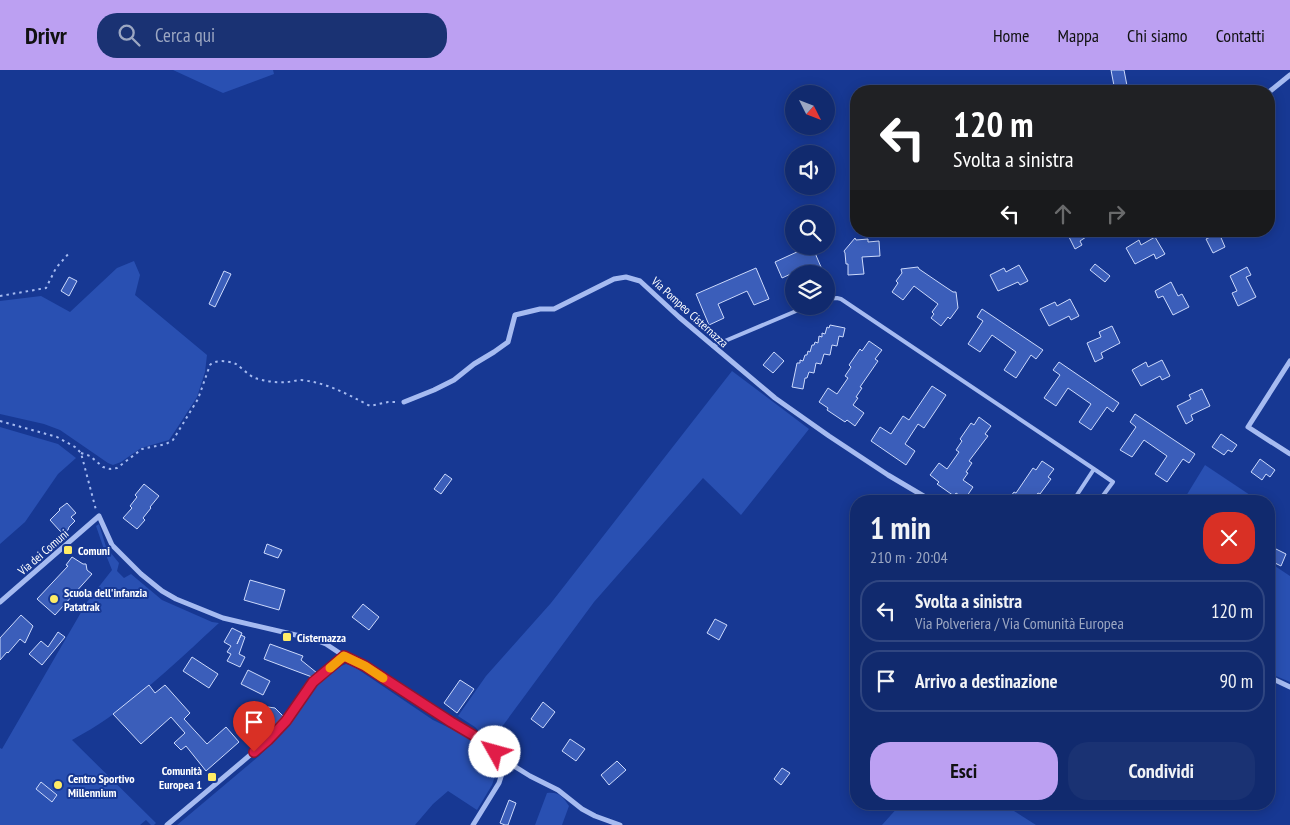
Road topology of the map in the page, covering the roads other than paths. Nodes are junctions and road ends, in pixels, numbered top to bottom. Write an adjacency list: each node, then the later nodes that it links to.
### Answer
1 (1290, 75): 2 (street)
2 (1275, 87)
3 (835, 298): 9 (lane)
4 (786, 315): 5 (lane)
5 (712, 346): 7 (street, Via Pompeo Cisternazza); 10 (street, Via Pompeo Cisternazza)
6 (1290, 361): 8 (street)
7 (404, 402)
8 (1290, 453)
9 (1094, 469): 11 (lane); 12 (lane)
10 (922, 495)
11 (1077, 495)
12 (1104, 495)
13 (0, 602): 14 (street, Via dei Comuni)
14 (344, 656): 17 (street); 18 (street)
15 (1275, 681): 16 (street)
16 (1290, 687)
17 (506, 761): 19 (street); 20 (street)
18 (167, 825)
19 (473, 825)
20 (620, 825)

